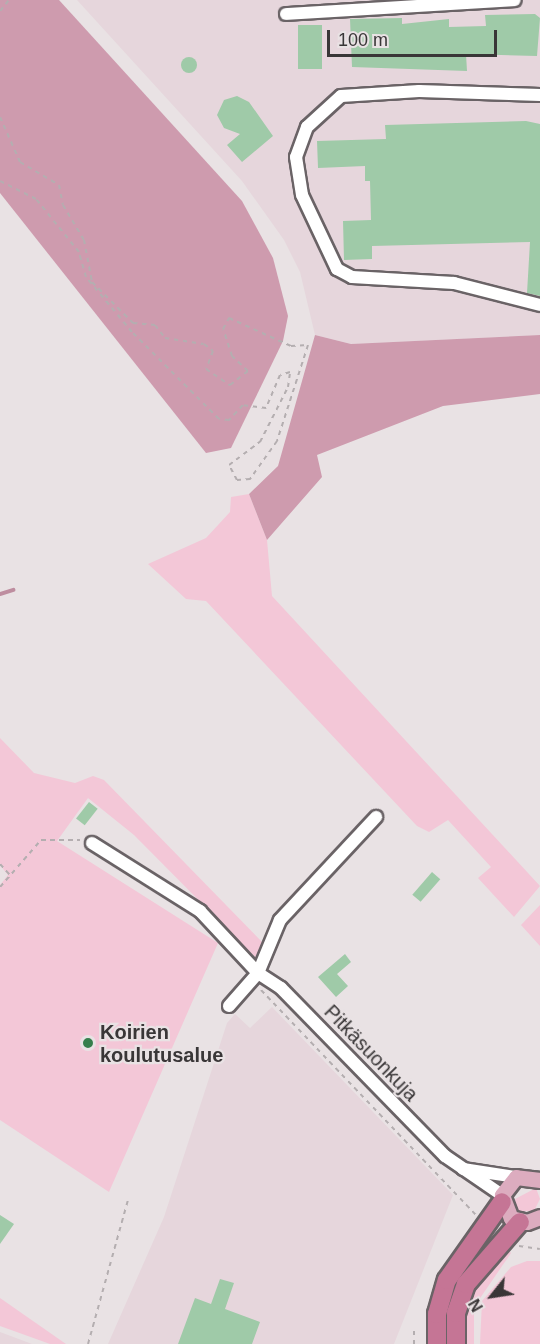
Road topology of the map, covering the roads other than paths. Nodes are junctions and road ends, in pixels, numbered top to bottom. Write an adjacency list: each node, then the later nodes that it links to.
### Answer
1 (515, 0): 2 (street)
2 (286, 14)
3 (540, 95): 4 (street)
4 (540, 305)
5 (376, 817): 7 (street)
6 (92, 843): 7 (street, Pitkäsuonkuja)
7 (255, 977): 8 (street); 9 (street, Pitkäsuonkuja)
8 (229, 1006)
9 (463, 1169): 10 (street); 11 (street, Pitkäsuonkuja)
10 (532, 1176): 11 (main road)
11 (502, 1199): 12 (main road); 13 (highway)
12 (533, 1221): 14 (highway)
13 (437, 1344)
14 (456, 1344)

